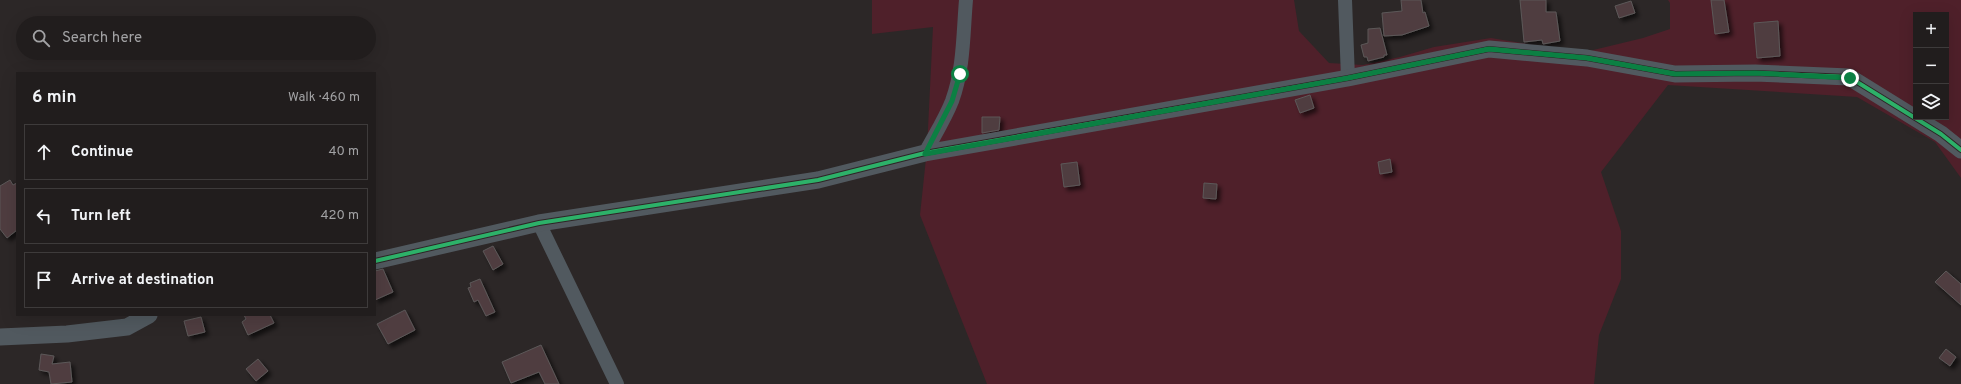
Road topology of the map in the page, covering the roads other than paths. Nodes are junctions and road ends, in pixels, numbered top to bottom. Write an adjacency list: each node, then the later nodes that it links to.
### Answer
1 (966, 0): 5 (street)
2 (1345, 0): 3 (street)
3 (1348, 78): 4 (street); 5 (street)
4 (1961, 150)
5 (925, 154): 6 (street)
6 (539, 223): 7 (street); 10 (street)
7 (376, 261)
8 (147, 316): 9 (street)
9 (0, 337)
10 (617, 384)

